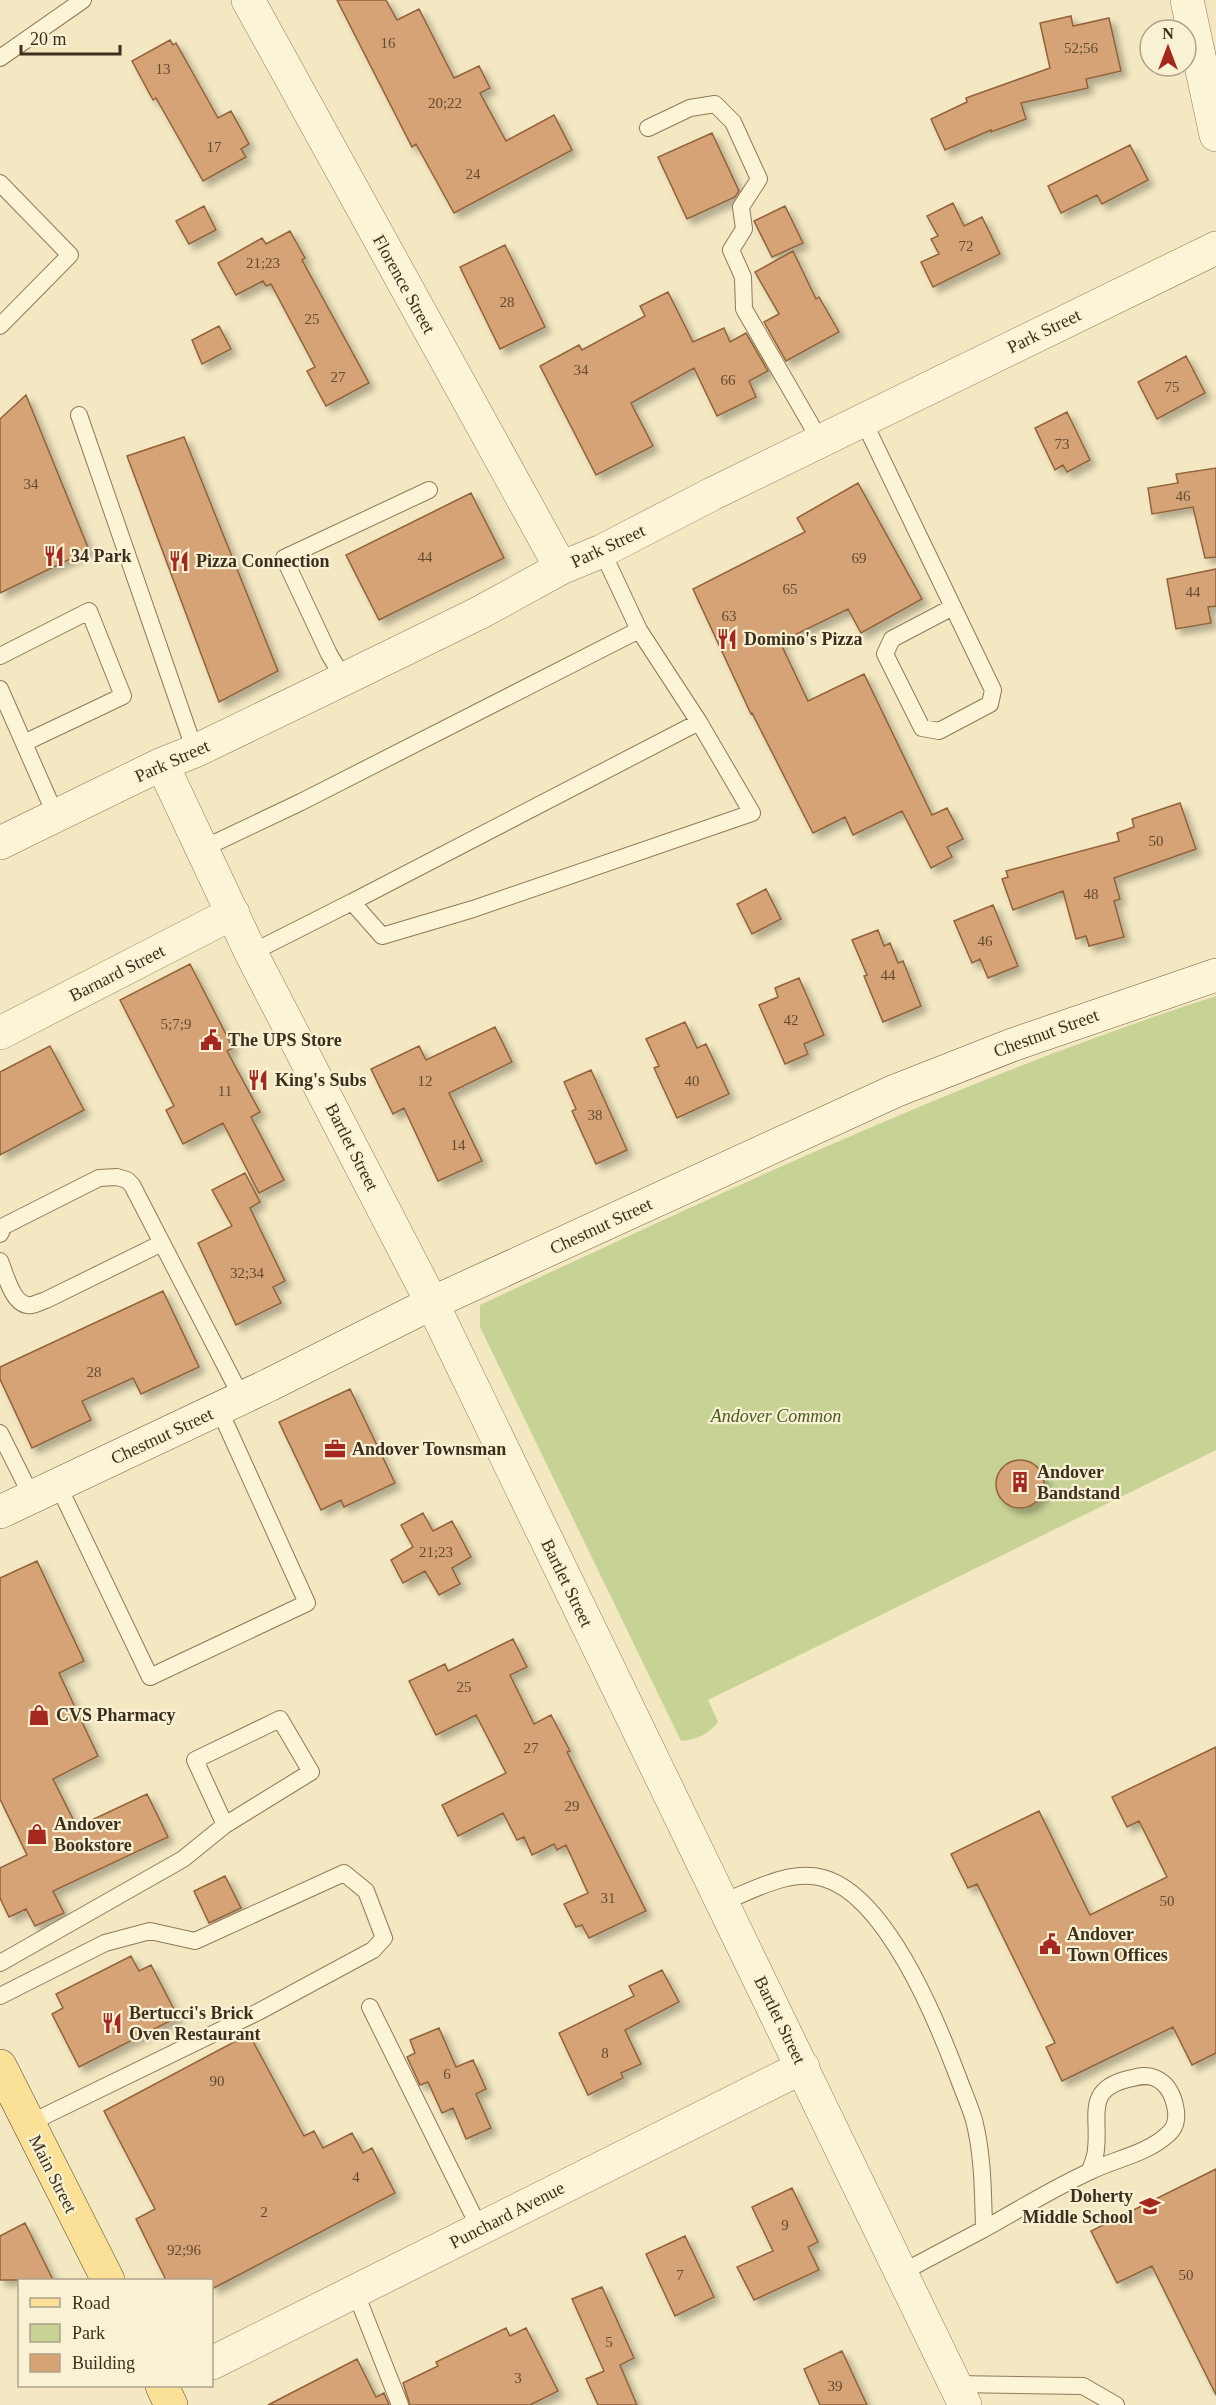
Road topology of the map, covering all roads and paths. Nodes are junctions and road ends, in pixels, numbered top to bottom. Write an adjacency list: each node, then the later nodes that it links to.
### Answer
1 (83, 0): 4 (lane)
2 (248, 0): 15 (street, Florence Street)
3 (1187, 0): 6 (street)
4 (0, 58)
5 (648, 128): 12 (lane)
6 (1216, 135)
7 (0, 183): 9 (lane)
8 (1216, 248): 11 (street, Park Street)
9 (0, 326)
10 (78, 415): 23 (lane)
11 (863, 420): 12 (street, Park Street); 16 (lane)
12 (820, 442): 14 (street, Park Street)
13 (429, 490): 19 (lane)
14 (602, 551): 15 (street, Park Street); 17 (lane)
15 (561, 568): 19 (street, Park Street)
16 (953, 607): 16 (lane)
17 (639, 630): 21 (lane); 27 (lane)
18 (0, 656): 22 (lane)
19 (344, 680): 23 (street, Park Street)
20 (0, 689): 22 (lane)
21 (699, 722): 28 (lane); 28 (lane)
22 (24, 743): 25 (lane)
23 (195, 751): 24 (street, Park Street)
24 (162, 764): 25 (street, Park Street); 27 (street, Bartlet Street)
25 (56, 816): 26 (street, Park Street)
26 (0, 843)
27 (202, 849): 29 (street, Bartlet Street)
28 (352, 902): 30 (lane)
29 (233, 914): 30 (street, Bartlet Street); 32 (street, Barnard Street)
30 (251, 953): 36 (street, Bartlet Street)
31 (1216, 975): 36 (street, Chestnut Street)
32 (0, 1033)
33 (0, 1234): 34 (lane)
34 (162, 1242): 35 (lane); 37 (lane)
35 (0, 1261)
36 (432, 1303): 37 (street, Chestnut Street); 42 (street, Bartlet Street)
37 (231, 1403): 39 (street, Chestnut Street); 39 (lane)
38 (0, 1433): 39 (lane)
39 (45, 1491): 40 (street, Chestnut Street)
40 (0, 1512)
41 (225, 1825): 41 (lane); 43 (lane)
42 (723, 1902): 47 (street, Bartlet Street); 51 (lane)
43 (0, 1963)
44 (0, 1996): 48 (lane)
45 (370, 2007): 50 (lane)
46 (0, 2066): 48 (main road, Main Street)
47 (803, 2067): 50 (street, Punchard Avenue); 52 (street, Bartlet Street)
48 (28, 2124): 53 (main road, Main Street)
49 (1090, 2171): 49 (lane); 51 (lane)
50 (480, 2229): 54 (street, Punchard Avenue)
51 (984, 2229): 52 (lane)
52 (901, 2273): 56 (street, Bartlet Street)
53 (107, 2279)
54 (355, 2291): 55 (street, Punchard Avenue); 57 (lane)
55 (213, 2362)
56 (960, 2394): 58 (lane)
57 (400, 2405)
58 (1116, 2405)

